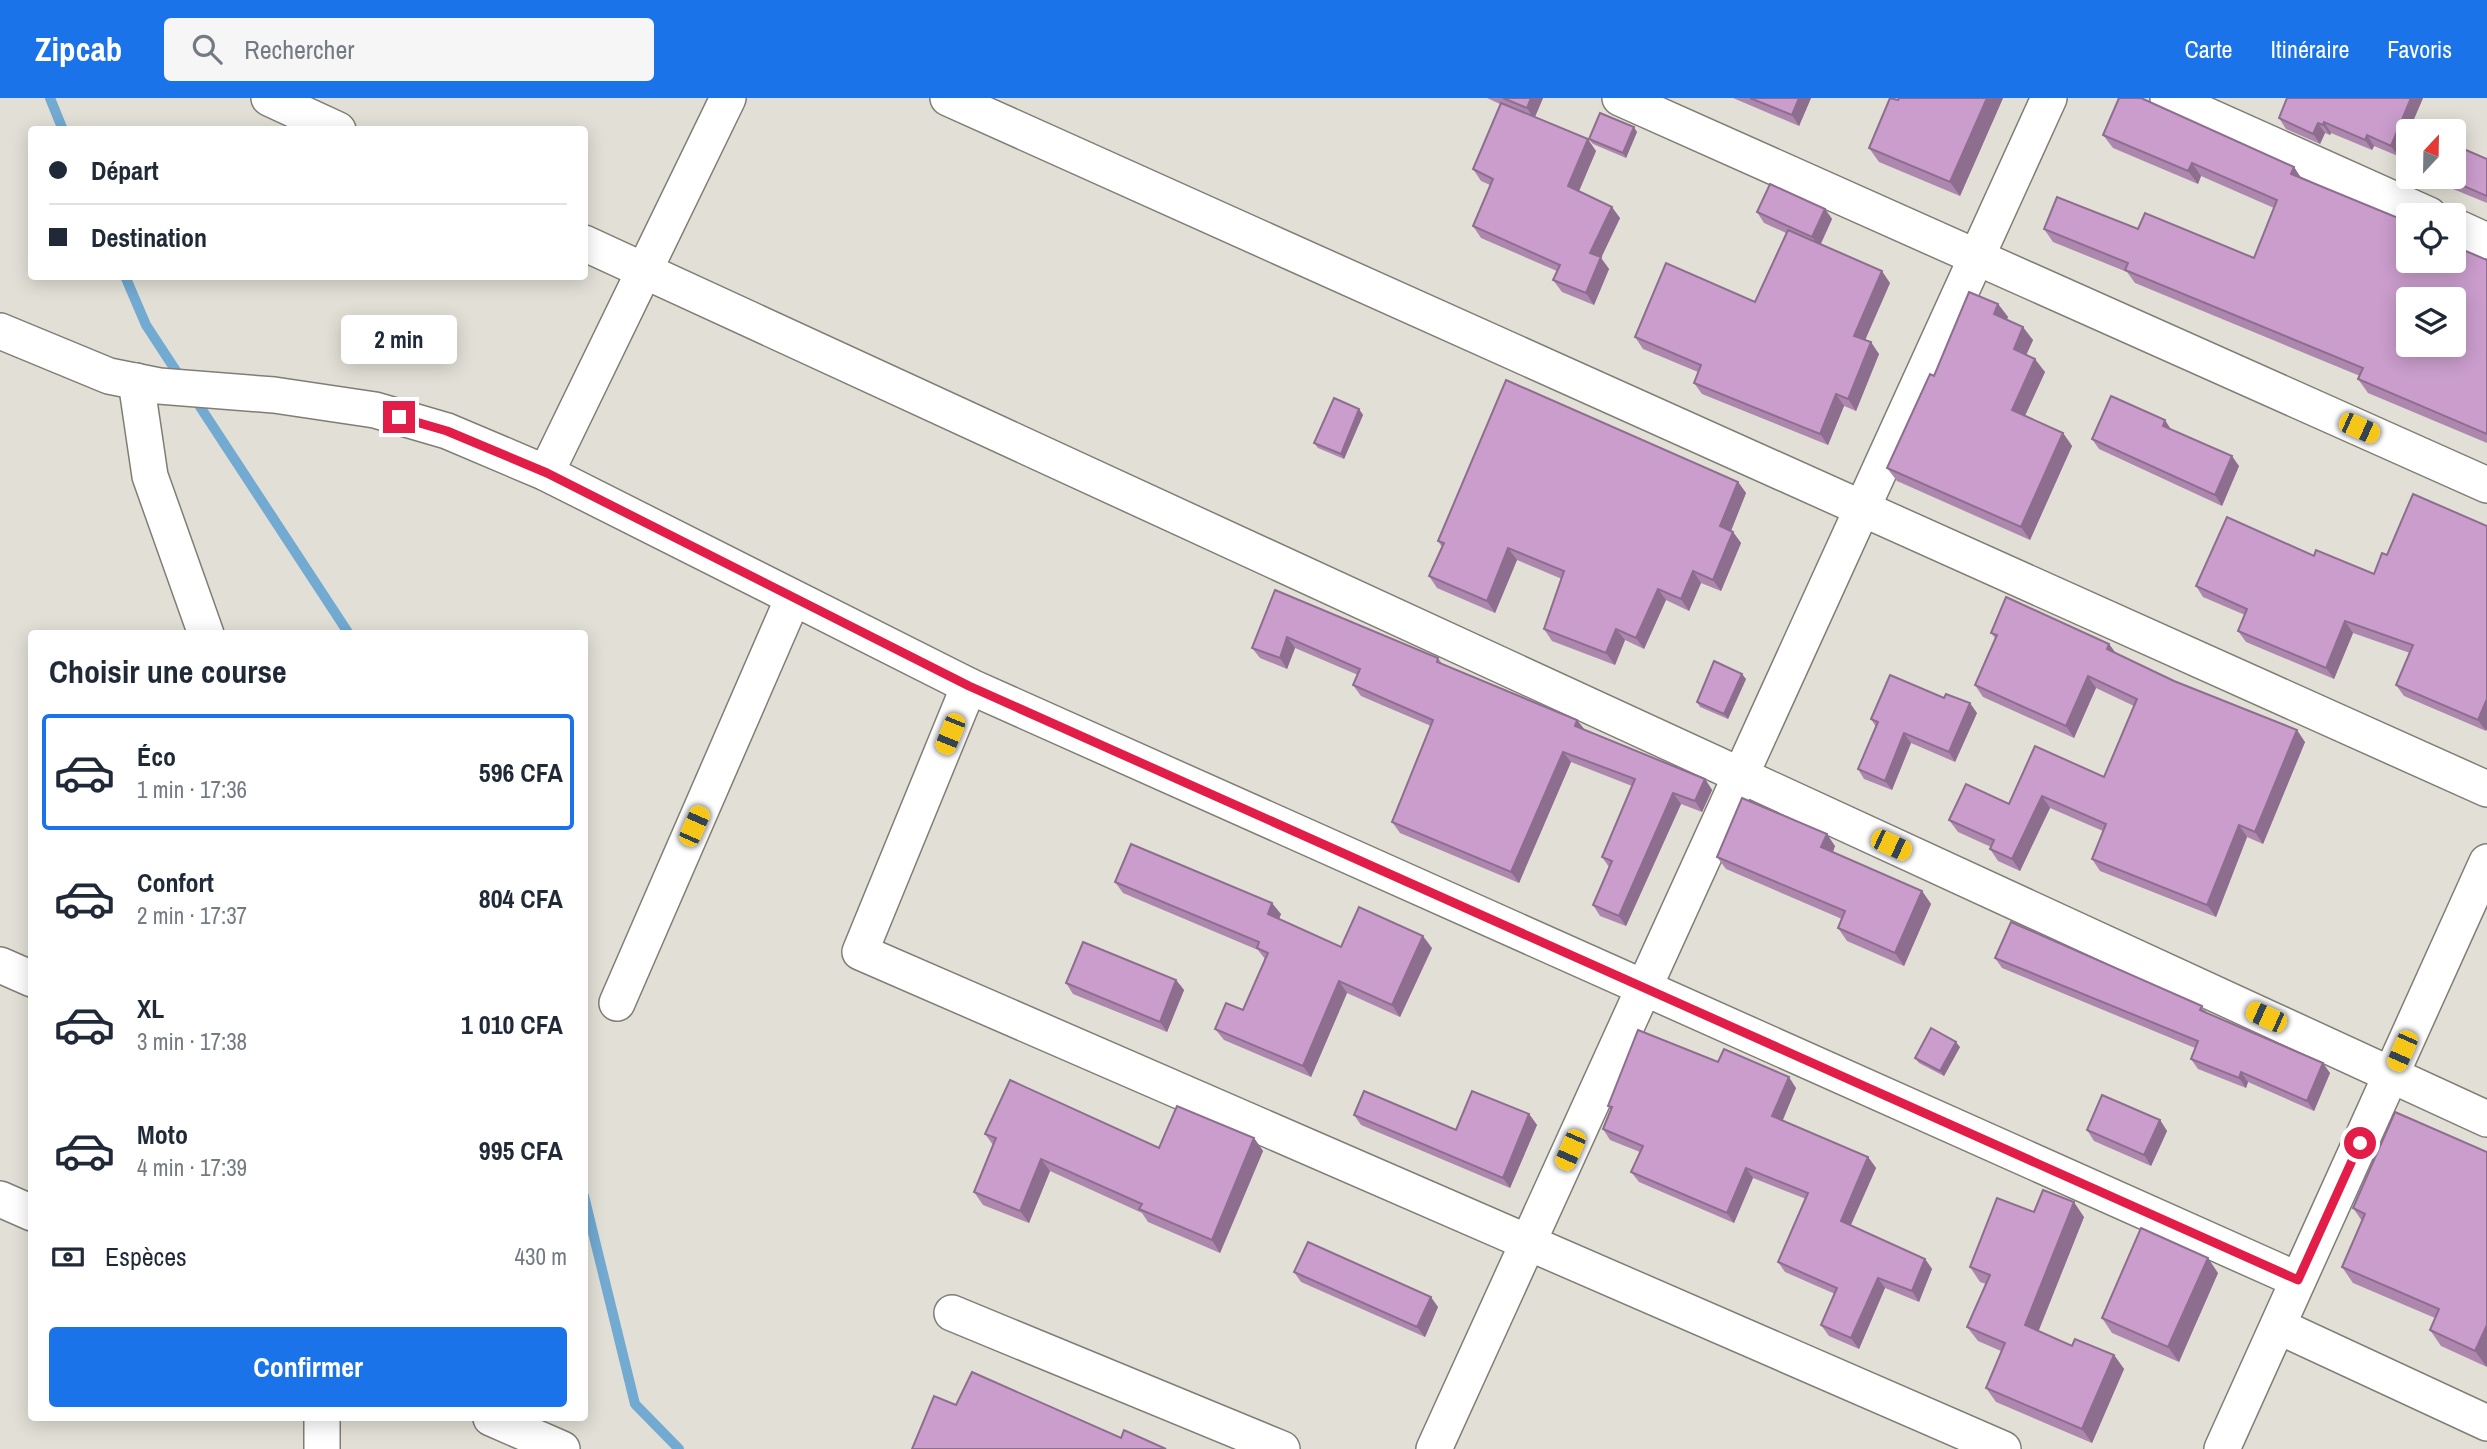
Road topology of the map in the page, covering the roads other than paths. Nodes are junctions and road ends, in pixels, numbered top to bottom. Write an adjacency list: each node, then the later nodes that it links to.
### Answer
1 (269, 98): 7 (street)
2 (728, 98): 13 (street)
3 (948, 98): 18 (street)
4 (1622, 98): 12 (street)
5 (2049, 98): 12 (street)
6 (2168, 98): 8 (street)
7 (329, 126)
8 (2402, 203)
9 (2466, 231): 10 (street)
10 (2487, 241)
11 (588, 245): 13 (street)
12 (1976, 257): 17 (street); 18 (street)
13 (646, 272): 16 (street); 22 (street)
14 (0, 331): 15 (street)
15 (147, 384): 16 (street); 20 (street)
16 (547, 473): 19 (street)
17 (2487, 485)
18 (1862, 508): 22 (street); 23 (street)
19 (793, 598): 21 (street); 28 (street)
20 (205, 630)
21 (969, 686): 27 (street); 33 (street)
22 (1741, 776): 27 (street); 29 (street)
23 (2487, 789)
24 (2487, 862): 29 (street)
25 (0, 965): 26 (street)
26 (28, 977)
27 (1644, 987): 33 (street); 34 (street)
28 (617, 1003)
29 (2391, 1075): 30 (street); 34 (street)
30 (2487, 1119)
31 (0, 1199): 32 (street)
32 (28, 1211)
33 (1528, 1243): 43 (street); 44 (street)
34 (2298, 1280): 36 (street)
35 (953, 1313): 42 (street)
36 (2278, 1326): 39 (street); 45 (street)
37 (322, 1421): 40 (street)
38 (498, 1421): 41 (street)
39 (2487, 1423)
40 (323, 1449)
41 (562, 1449)
42 (1282, 1449)
43 (1434, 1449)
44 (2003, 1449)
45 (2222, 1449)

